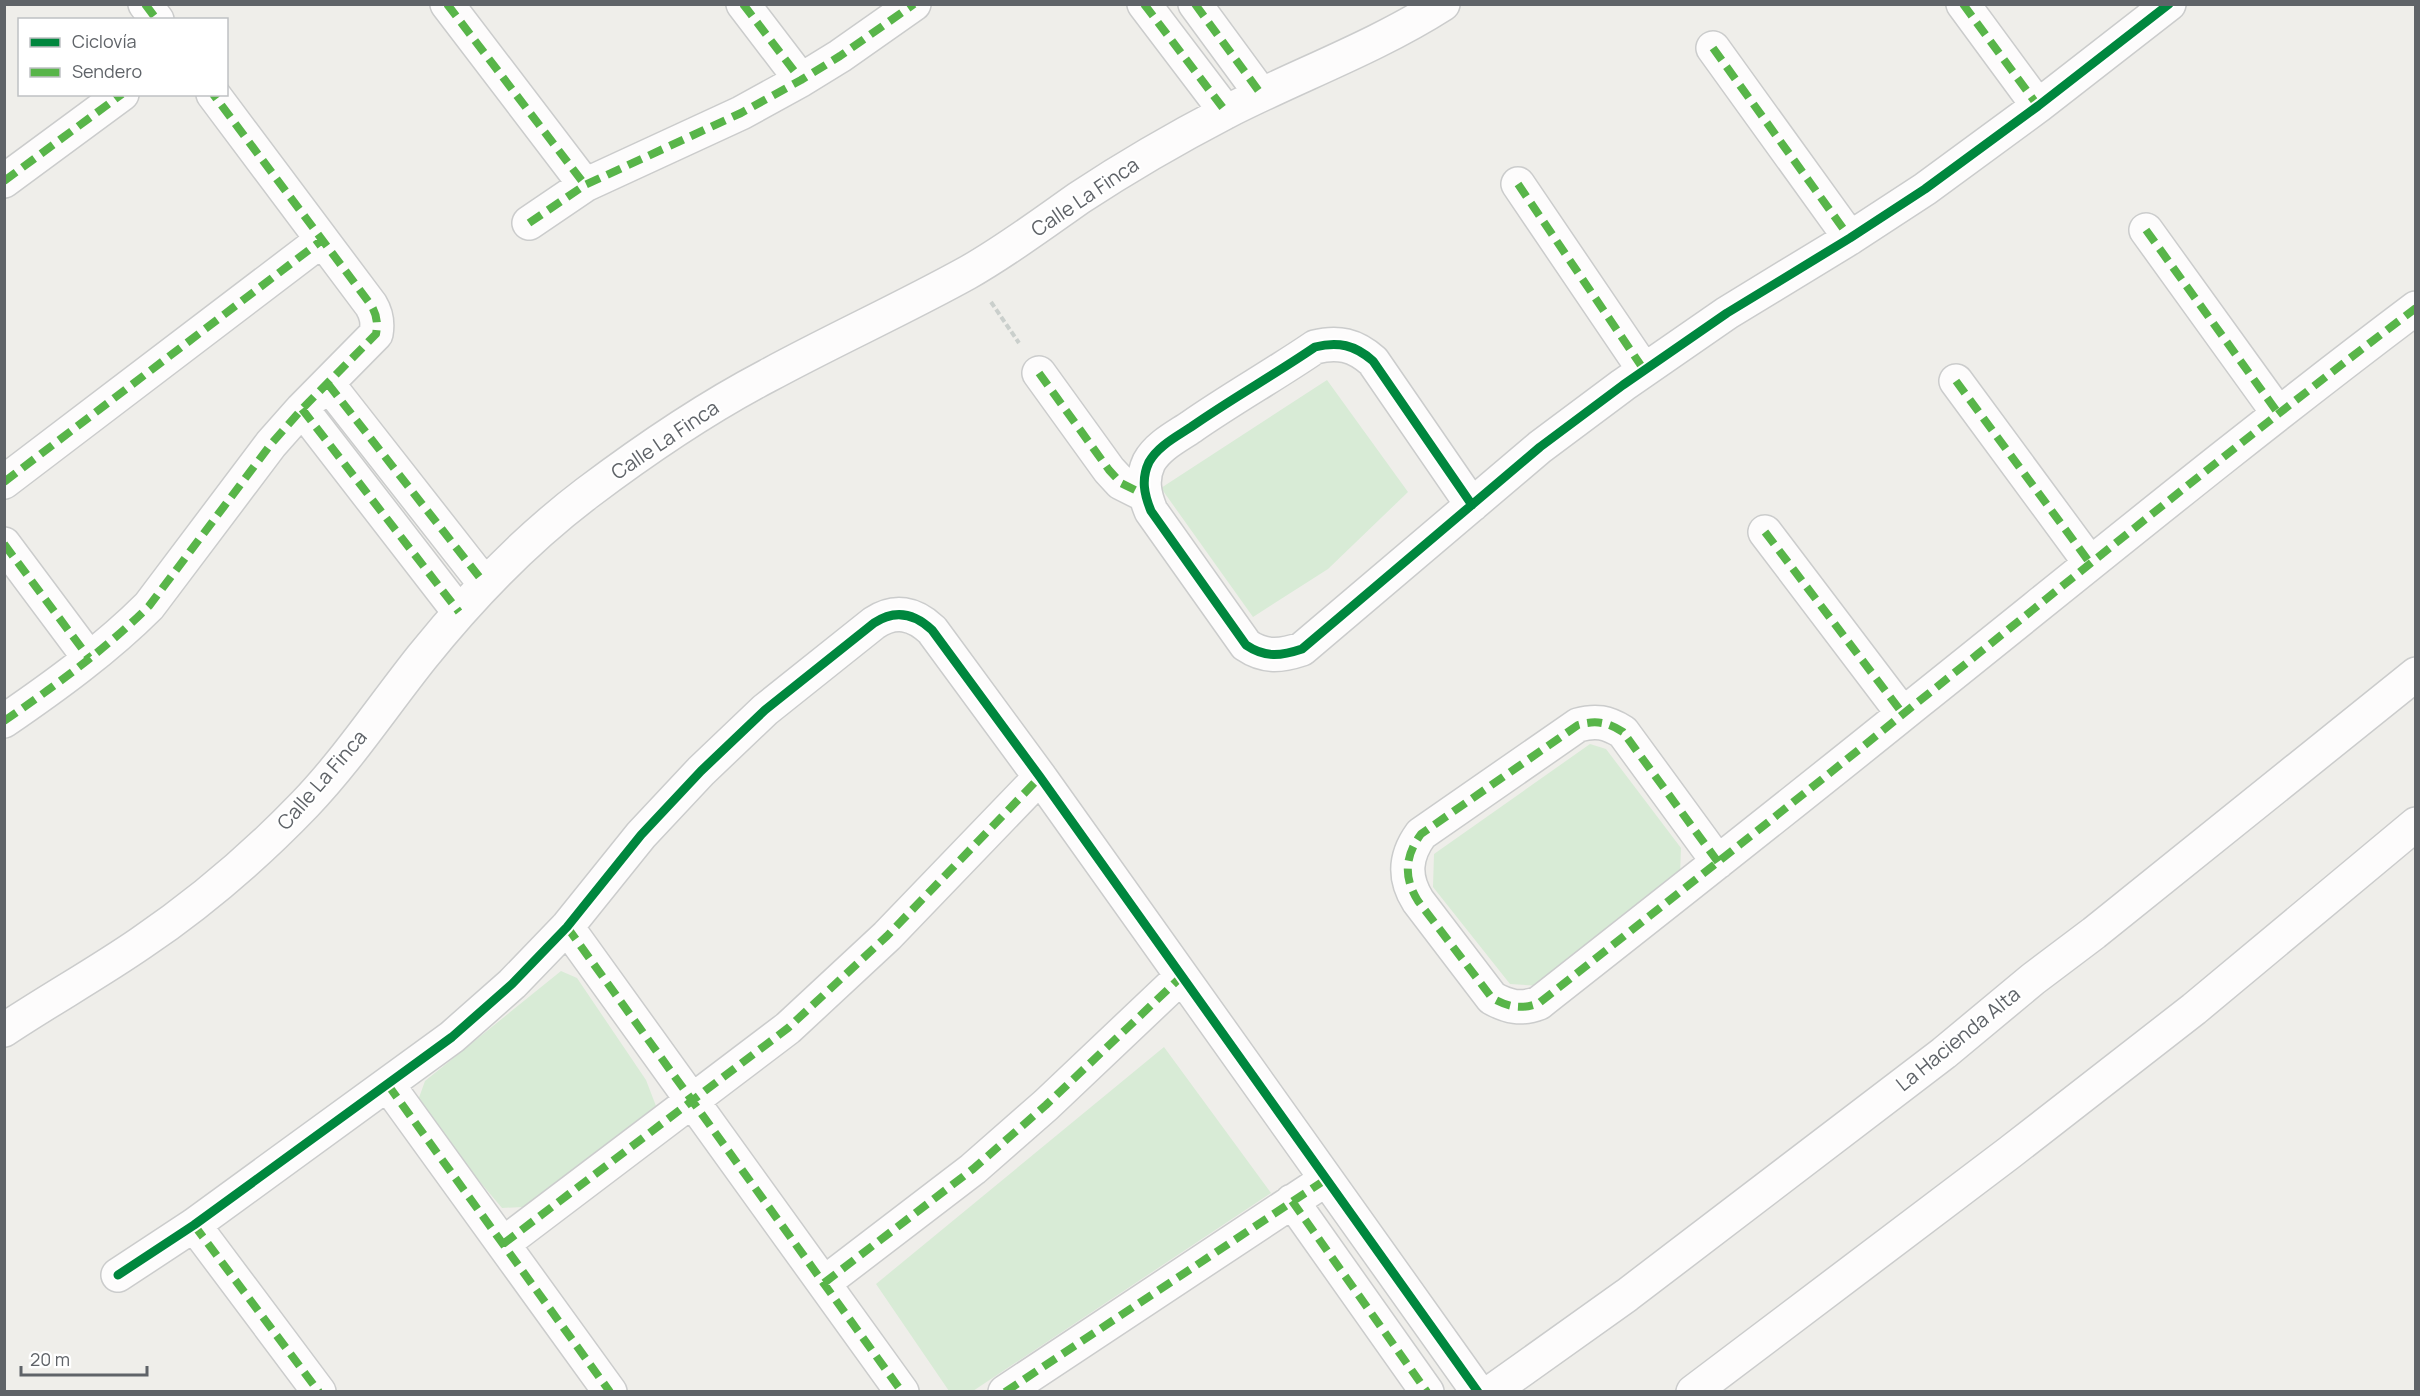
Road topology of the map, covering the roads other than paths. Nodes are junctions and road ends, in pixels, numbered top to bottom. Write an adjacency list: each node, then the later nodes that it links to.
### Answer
1 (145, 4): 10 (street)
2 (447, 4): 20 (street)
3 (743, 4): 12 (street)
4 (914, 4): 12 (street)
5 (1144, 4): 17 (street)
6 (1195, 4): 13 (street)
7 (1443, 4): 13 (street, Calle La Finca)
8 (1963, 4): 16 (street)
9 (2169, 4): 16 (street)
10 (156, 18)
11 (1713, 48): 23 (street)
12 (801, 80): 20 (street)
13 (1261, 94): 17 (street, Calle La Finca)
14 (119, 96): 18 (street)
15 (214, 96): 24 (street)
16 (2038, 106): 23 (street)
17 (1226, 112): 38 (street, Calle La Finca)
18 (4, 181)
19 (1518, 183): 26 (street)
20 (585, 185): 21 (street)
21 (529, 223)
22 (2146, 230): 31 (street)
23 (1850, 238): 26 (street)
24 (322, 240): 29 (street); 32 (street)
25 (2415, 308): 31 (street)
26 (1644, 370): 34 (street)
27 (1039, 373): 33 (street)
28 (1956, 381): 37 (street)
29 (328, 384): 30 (street); 38 (street)
30 (302, 409): 39 (street); 40 (street)
31 (2278, 413): 37 (street)
32 (4, 482)
33 (1145, 495): 34 (street); 34 (street)
34 (1472, 505)
35 (1765, 532): 42 (street)
36 (4, 544): 40 (street)
37 (2090, 563): 42 (street)
38 (484, 583): 39 (street, Calle La Finca)
39 (459, 612): 49 (street, Calle La Finca)
40 (89, 658): 43 (street)
41 (2415, 674): 64 (street, La Hacienda Alta)
42 (1903, 714): 46 (street)
43 (4, 721)
44 (1040, 777): 47 (street); 48 (street); 51 (street)
45 (2415, 824): 65 (street)
46 (1718, 862): 46 (street)
47 (567, 927): 50 (street); 51 (street)
48 (1181, 977): 52 (street); 57 (street)
49 (4, 1030)
50 (388, 1085): 54 (street); 55 (street)
51 (693, 1102): 55 (street); 57 (street)
52 (1325, 1179): 53 (street); 63 (street)
53 (1292, 1201): 61 (street); 62 (street)
54 (194, 1225): 56 (street); 58 (street)
55 (504, 1244): 59 (street)
56 (117, 1275)
57 (824, 1283): 60 (street)
58 (319, 1392)
59 (610, 1392)
60 (902, 1392)
61 (1005, 1392)
62 (1427, 1392)
63 (1478, 1392)
64 (1491, 1392)
65 (1693, 1392)

